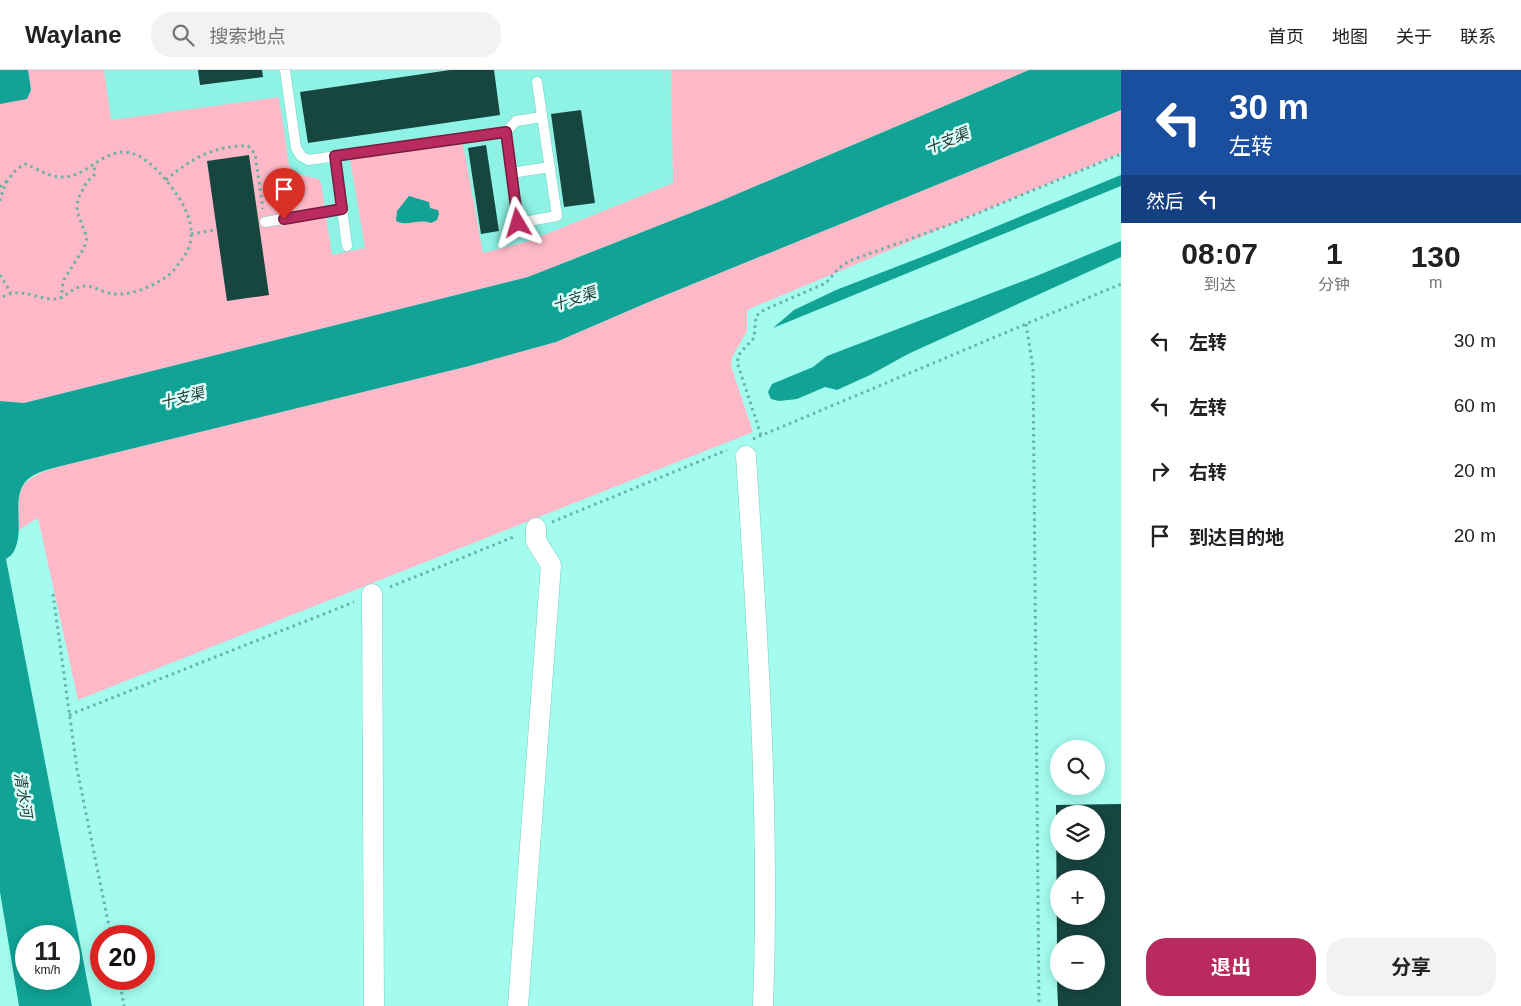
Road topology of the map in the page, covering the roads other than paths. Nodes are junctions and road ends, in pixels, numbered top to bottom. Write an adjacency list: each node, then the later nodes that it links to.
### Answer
1 (285, 70): 5 (lane)
2 (537, 82): 3 (lane)
3 (542, 116): 4 (lane); 6 (lane)
4 (506, 132): 5 (lane); 7 (lane)
5 (335, 156): 8 (lane)
6 (550, 167): 7 (lane); 7 (lane)
7 (511, 173)
8 (342, 209): 9 (lane); 10 (lane)
9 (265, 222)
10 (347, 246)
11 (744, 448): 16 (street)
12 (536, 528): 15 (street)
13 (372, 594): 14 (street)
14 (374, 1006)
15 (518, 1006)
16 (763, 1006)

